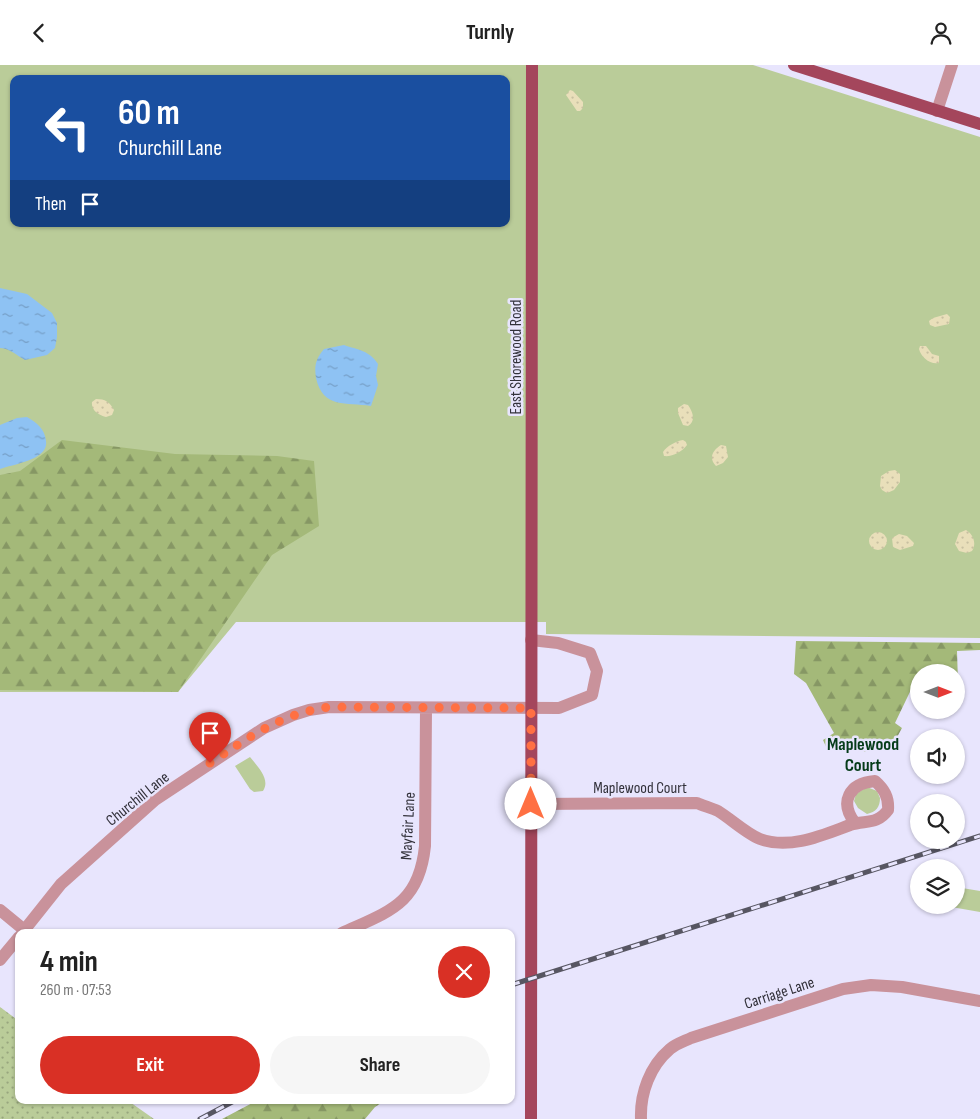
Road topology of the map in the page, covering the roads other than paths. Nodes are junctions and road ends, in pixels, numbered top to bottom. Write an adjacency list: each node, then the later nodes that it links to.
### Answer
1 (532, 65): 6 (main road, East Shorewood Road)
2 (794, 65): 4 (main road)
3 (952, 65): 4 (street)
4 (938, 111): 5 (main road)
5 (980, 124)
6 (531, 644): 8 (main road, East Shorewood Road); 8 (street, Churchill Lane)
7 (426, 708): 8 (street, Churchill Lane); 13 (street, Churchill Lane); 14 (street, Mayfair Lane)
8 (531, 708): 9 (main road, East Shorewood Road)
9 (531, 804): 10 (street, Maplewood Court); 18 (main road, East Shorewood Road)
10 (855, 823)
11 (0, 911): 12 (street)
12 (20, 929)
13 (27, 929)
14 (351, 929)
15 (15, 943): 16 (street, Churchill Lane)
16 (0, 960)
17 (980, 1001): 19 (street, Carriage Lane)
18 (531, 1119)
19 (641, 1119)

